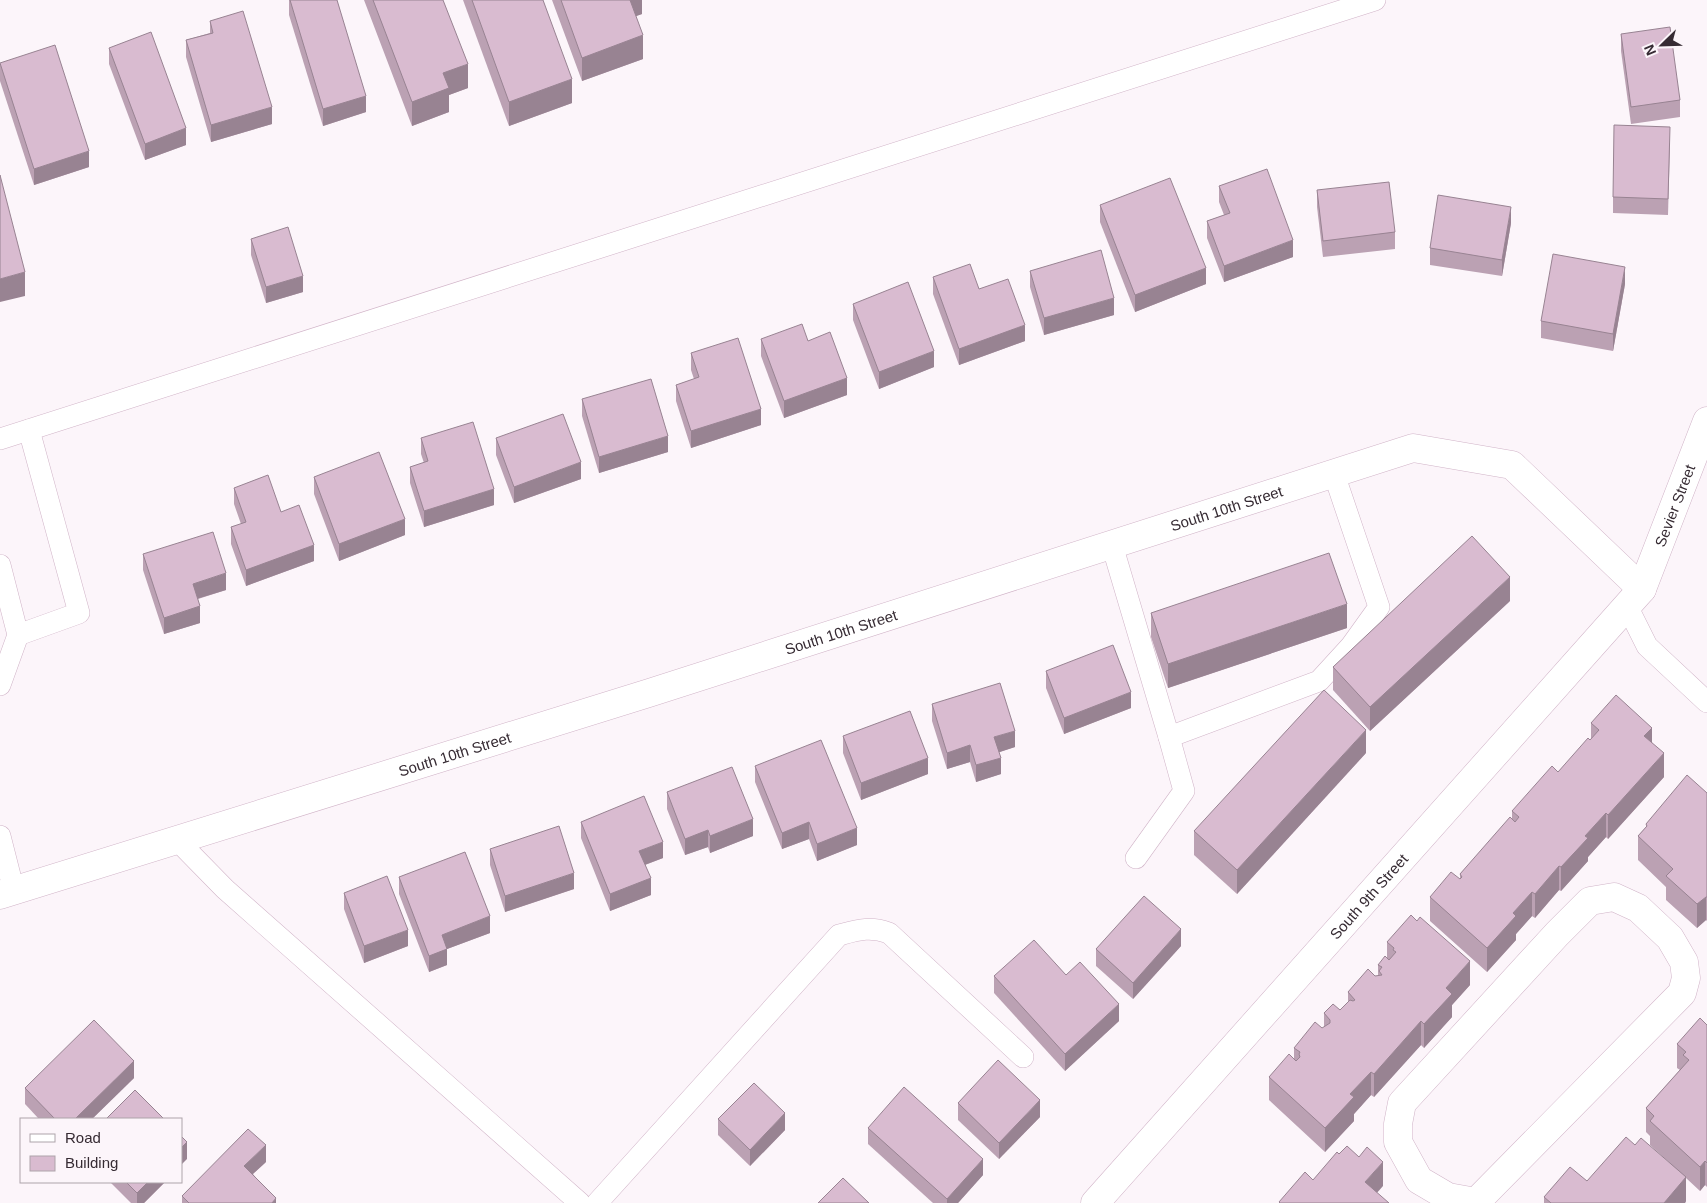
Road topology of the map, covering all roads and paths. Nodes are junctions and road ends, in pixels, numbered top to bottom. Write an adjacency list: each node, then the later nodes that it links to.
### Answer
1 (1375, 0): 3 (lane)
2 (1707, 422): 8 (street, Sevier Street)
3 (29, 430): 4 (lane); 9 (lane)
4 (0, 439)
5 (1334, 474): 6 (street, South 10th Street); 8 (street, South 10th Street); 12 (lane)
6 (1112, 545): 12 (lane); 14 (street, South 10th Street)
7 (0, 565): 9 (lane)
8 (1634, 598): 11 (lane); 18 (street, South 9th Street)
9 (18, 635): 10 (lane)
10 (0, 684)
11 (1707, 702)
12 (1169, 737): 15 (lane)
13 (0, 836): 16 (lane)
14 (177, 840): 16 (street, South 10th Street); 19 (lane)
15 (1136, 858)
16 (7, 893)
17 (1023, 1057): 20 (lane)
18 (1111, 1198)
19 (580, 1203)
20 (597, 1203)
21 (1476, 1203): 21 (street)

